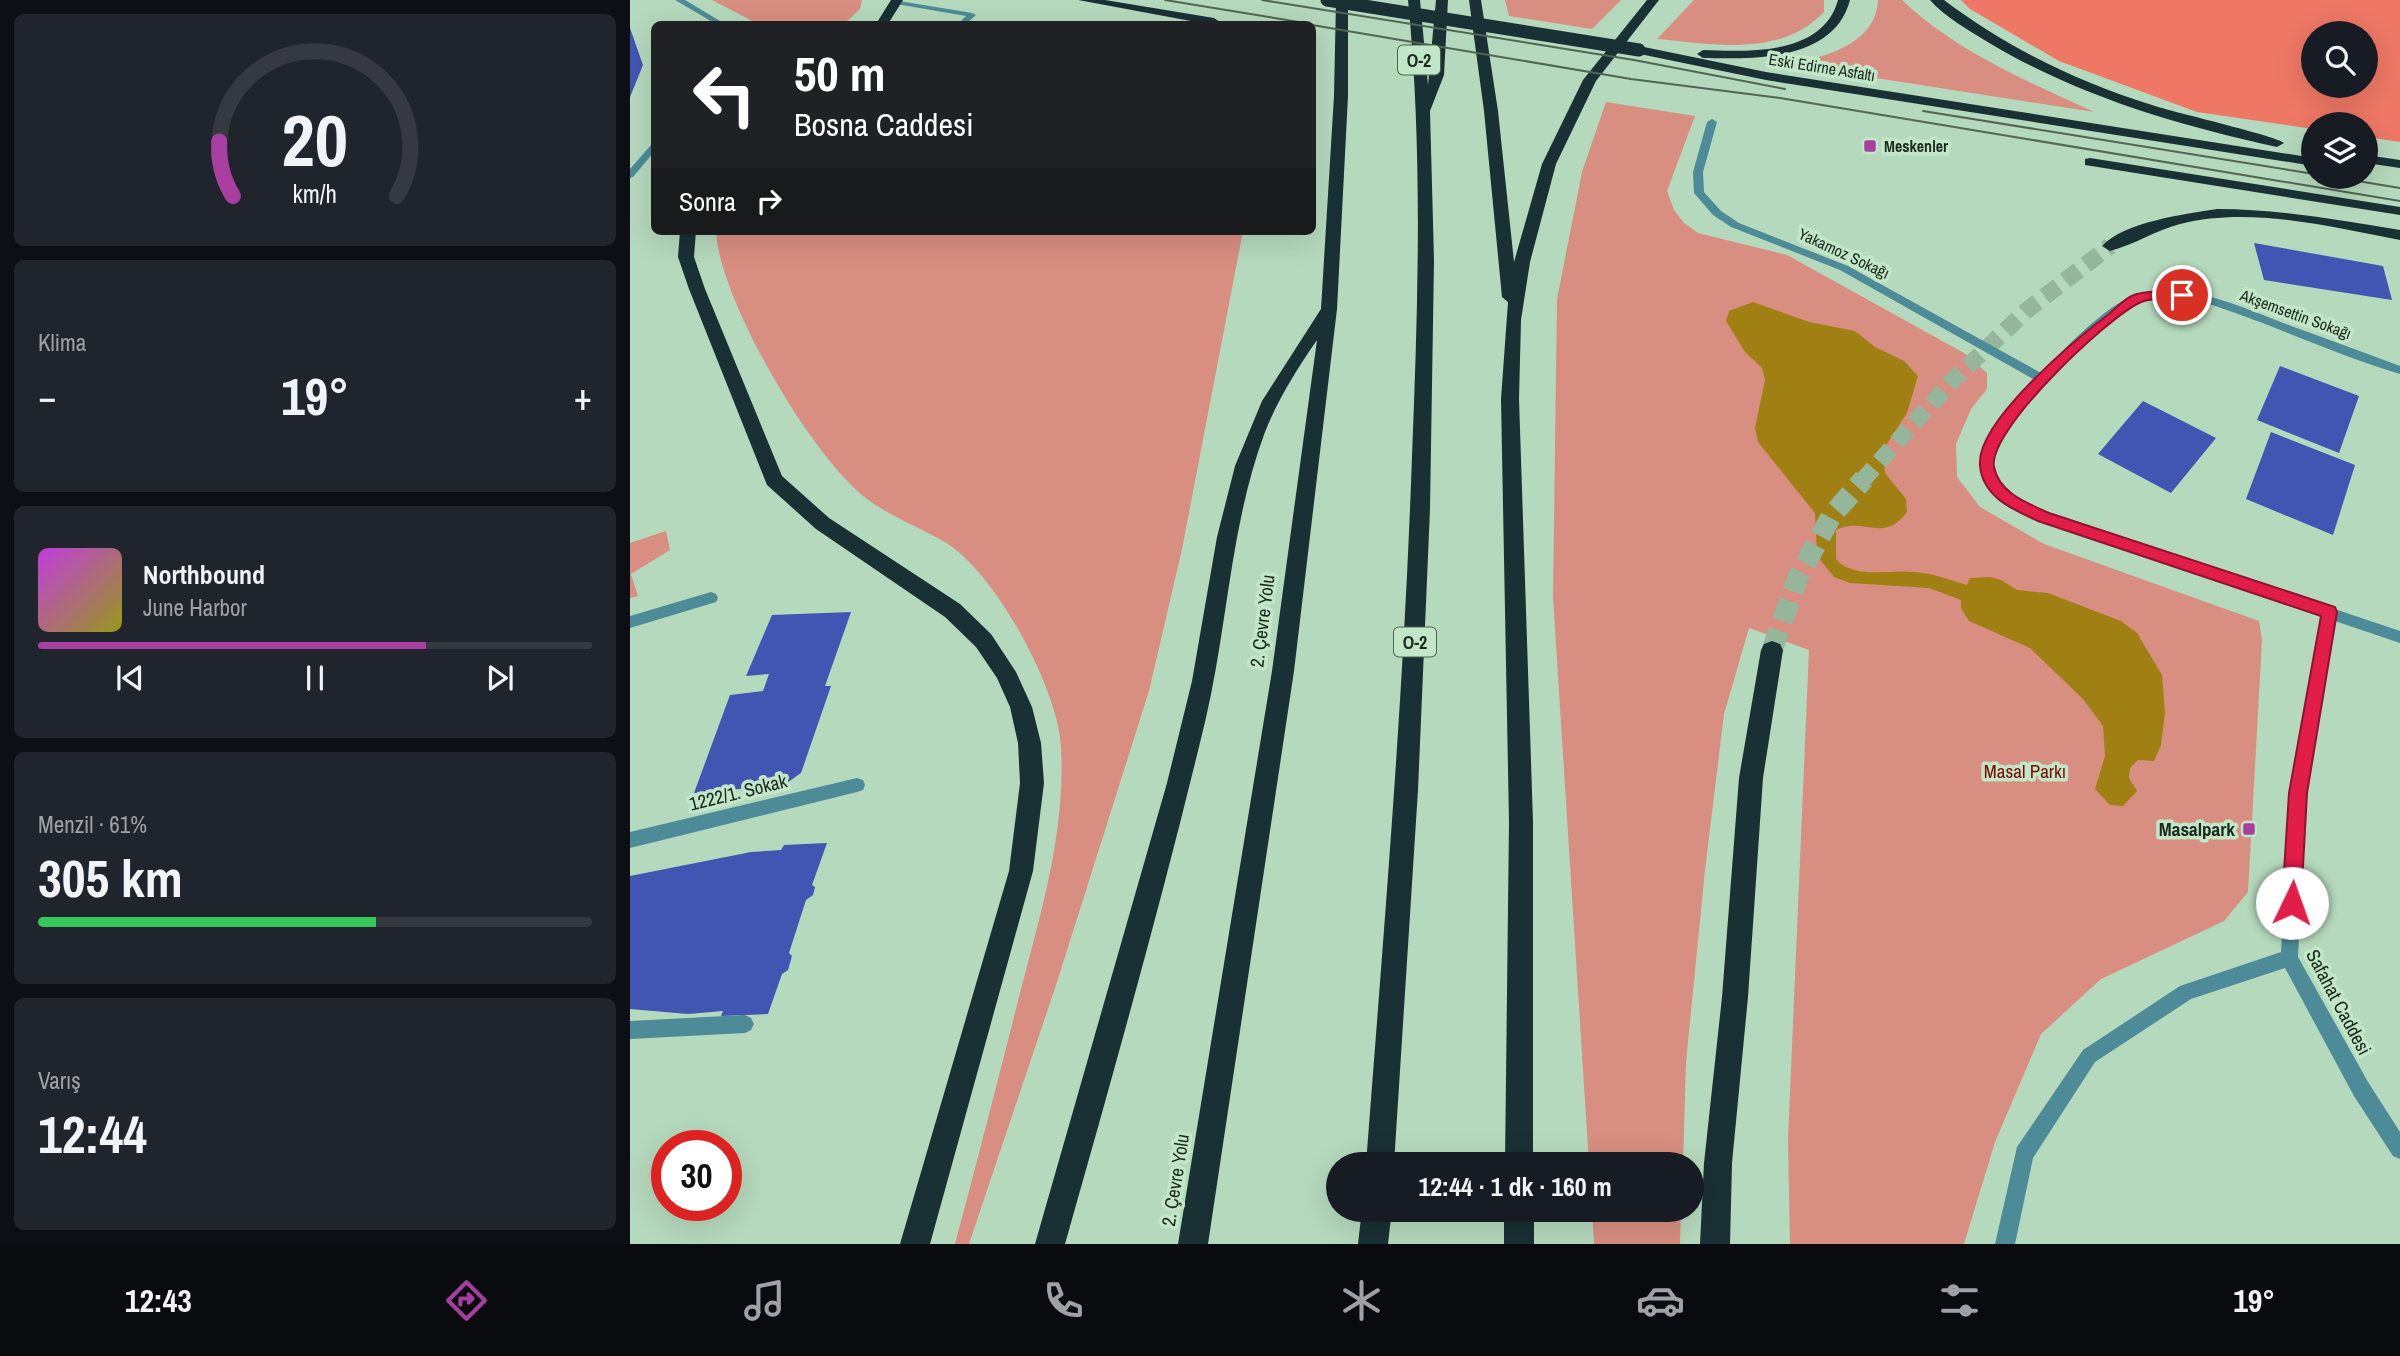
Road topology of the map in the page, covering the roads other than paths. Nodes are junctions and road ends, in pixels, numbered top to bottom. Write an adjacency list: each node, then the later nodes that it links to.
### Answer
1 (679, 0): 12 (street)
2 (1084, 0): 15 (highway)
3 (1327, 0): 16 (highway, Eski Edirne Asfaltı, bridge)
4 (1342, 0): 32 (highway, 2. Çevre Yolu)
5 (1414, 0): 17 (highway, O-2)
6 (1443, 0): 17 (highway)
7 (1475, 0): 33 (highway)
8 (1653, 0): 33 (highway)
9 (1844, 0): 16 (highway)
10 (1936, 0): 19 (highway)
11 (896, 1): 13 (highway); 14 (street)
12 (716, 21)
13 (884, 21)
14 (965, 21)
15 (1208, 21)
16 (1639, 50): 21 (highway, Eski Edirne Asfaltı)
17 (1423, 120): 47 (highway, O-2)
18 (1712, 122): 35 (street, Yakamoz Sokağı)
19 (2301, 147)
20 (651, 150): 26 (street)
21 (2301, 160)
22 (2378, 161): 24 (highway)
23 (2090, 162): 28 (highway)
24 (2400, 164)
25 (2378, 172): 27 (highway)
26 (630, 175)
27 (2400, 175)
28 (2400, 211)
29 (688, 235): 51 (highway)
30 (2400, 235): 31 (highway)
31 (2110, 246)
32 (1329, 309): 52 (highway); 53 (highway, 2. Çevre Yolu)
33 (1513, 320): 48 (highway)
34 (2400, 370): 35 (street, Akşemsettin Sokağı)
35 (2042, 379): 37 (street, Akşemsettin Sokağı)
36 (711, 598): 38 (street)
37 (2329, 612): 39 (street, Akşemsettin Sokağı); 43 (street, Safahat Caddesi)
38 (630, 622)
39 (2400, 637)
40 (1772, 650): 56 (highway)
41 (857, 785): 42 (street, 1222/1. Sokak)
42 (630, 840)
43 (2289, 958): 46 (street, Safahat Caddesi); 57 (street)
44 (745, 1024): 45 (street)
45 (630, 1030)
46 (2400, 1149)
47 (1381, 1152)
48 (1519, 1152)
49 (1376, 1222): 54 (highway)
50 (1519, 1222): 55 (highway)
51 (915, 1244)
52 (1050, 1244)
53 (1194, 1244)
54 (1373, 1244)
55 (1519, 1244)
56 (1715, 1244)
57 (2005, 1244)

